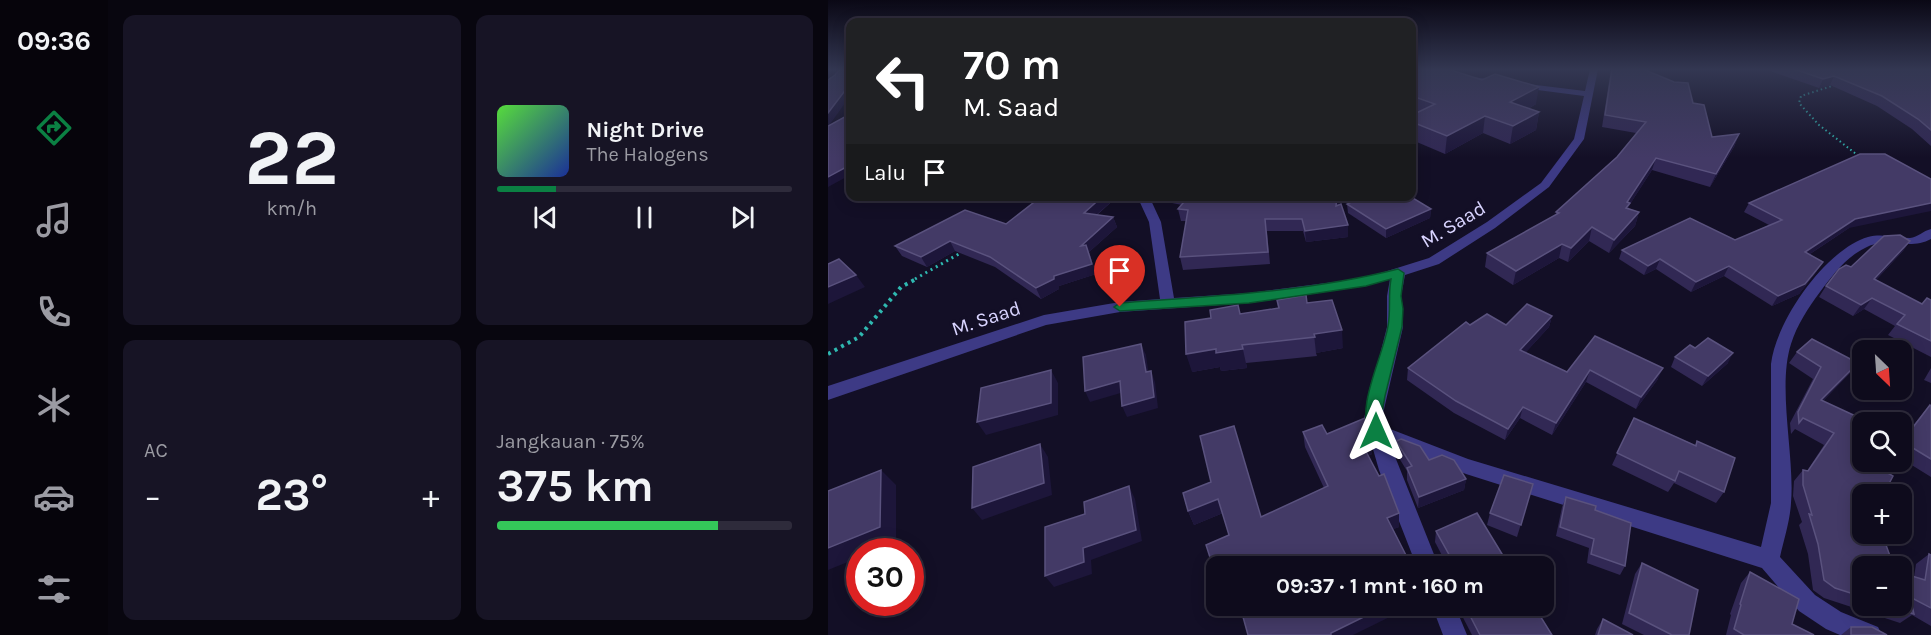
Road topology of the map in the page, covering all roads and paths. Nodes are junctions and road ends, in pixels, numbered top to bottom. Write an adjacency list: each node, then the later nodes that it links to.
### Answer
1 (1588, 99): 7 (street, M. Saad)
2 (1800, 99): 3 (path)
3 (1868, 162)
4 (1145, 201): 8 (street)
5 (1931, 233): 13 (street)
6 (972, 246): 9 (path)
7 (1398, 273): 8 (street, M. Saad); 11 (street)
8 (1168, 305): 10 (street, M. Saad)
9 (828, 354)
10 (828, 393)
11 (1376, 431): 12 (street); 13 (street)
12 (1424, 556)
13 (1769, 560): 16 (street)
14 (1447, 616): 15 (street)
15 (1455, 635)
16 (1870, 635)

